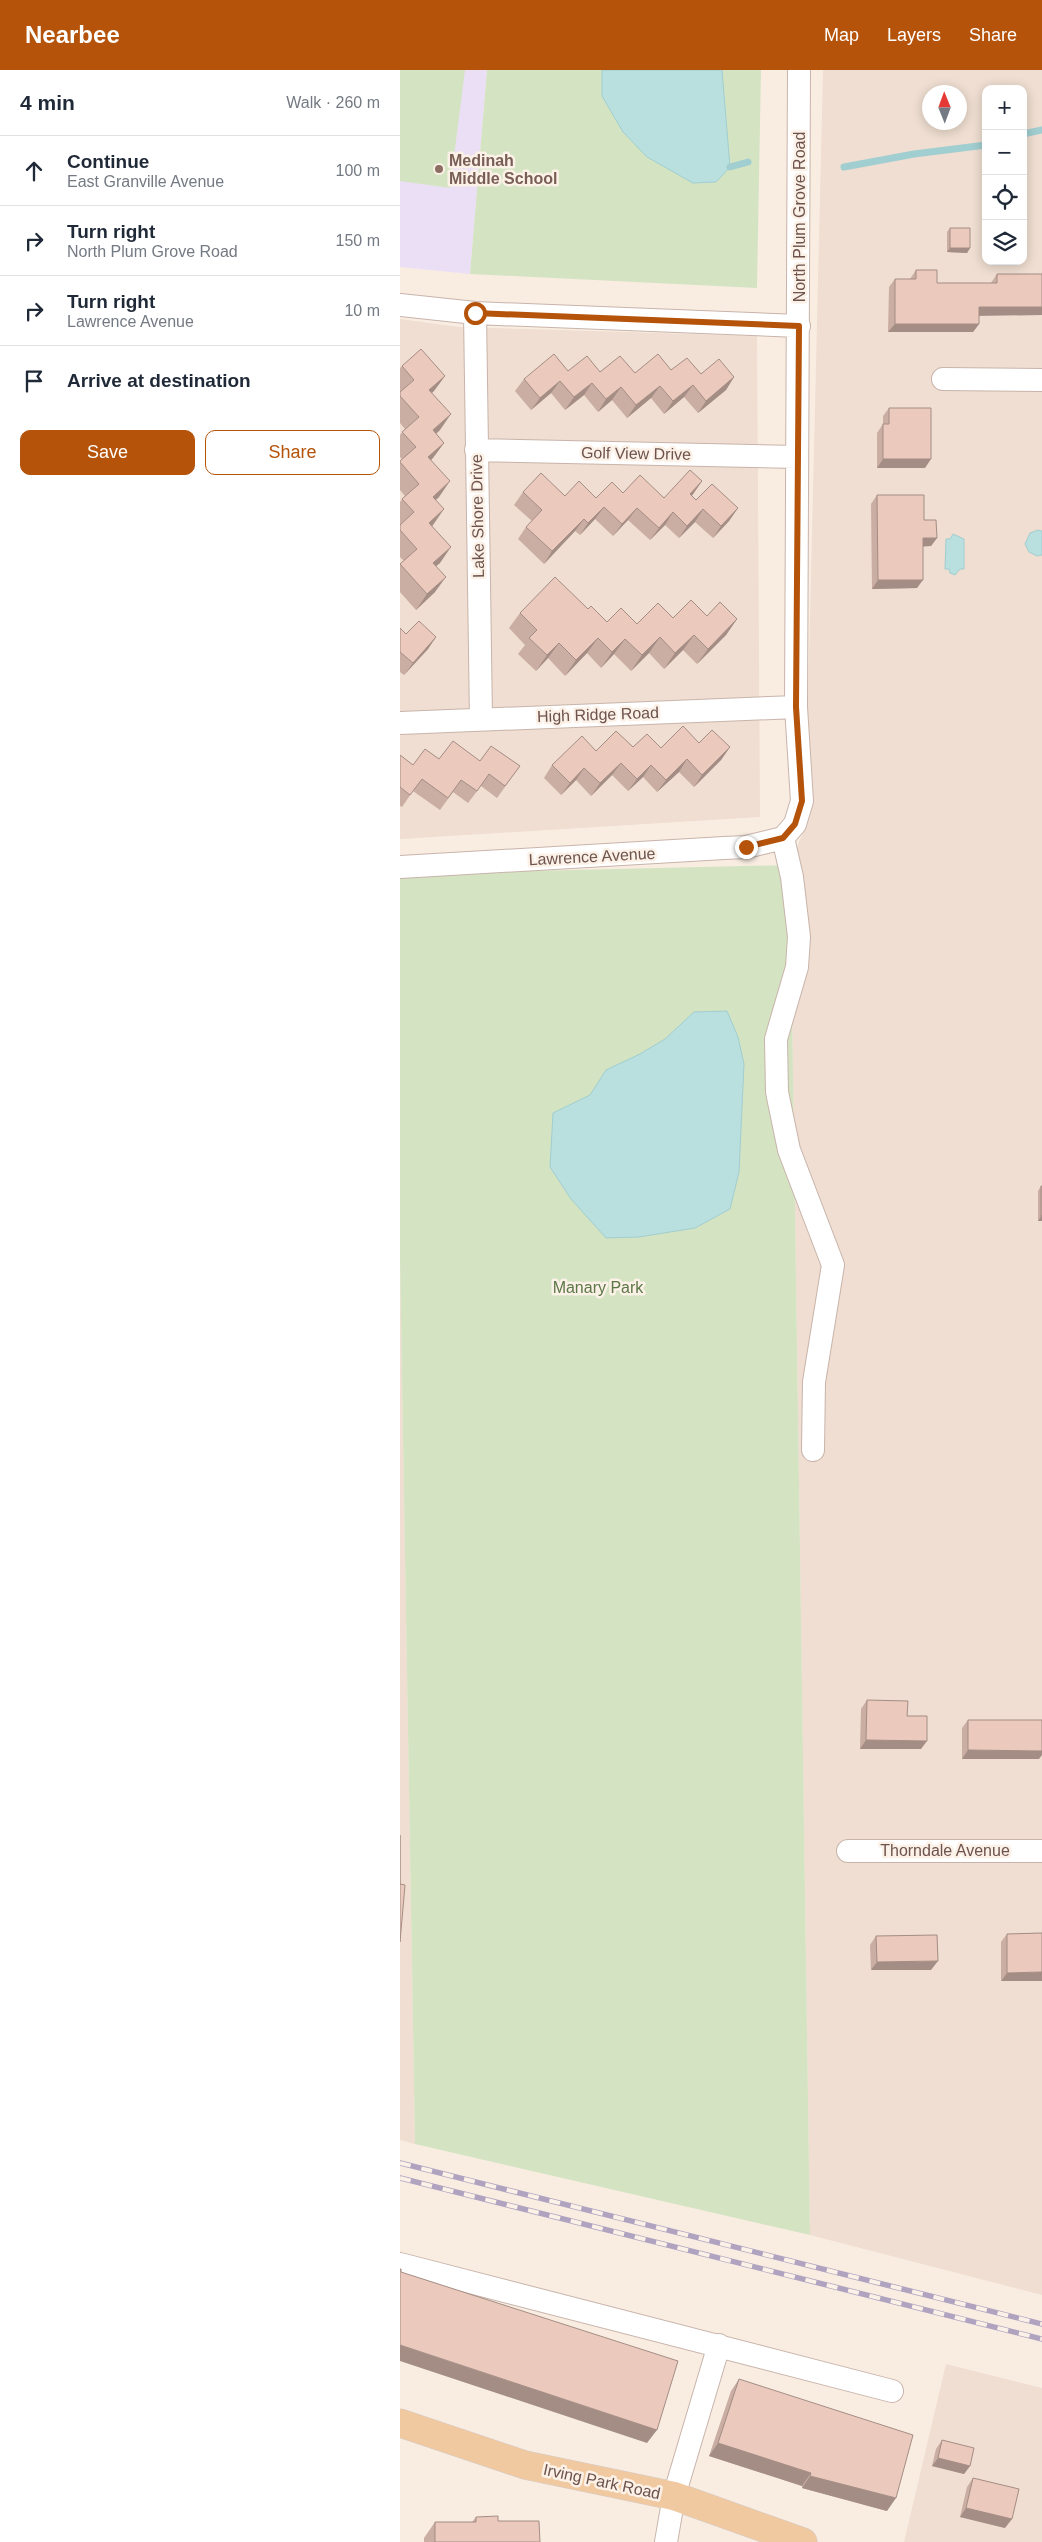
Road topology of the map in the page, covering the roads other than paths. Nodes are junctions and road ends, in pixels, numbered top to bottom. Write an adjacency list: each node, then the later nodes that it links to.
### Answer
1 (798, 70): 4 (street, North Plum Grove Road)
2 (400, 305): 3 (street)
3 (475, 313): 4 (street); 7 (street, Lake Shore Drive)
4 (799, 326): 8 (street, North Plum Grove Road)
5 (943, 379): 6 (street)
6 (1042, 380)
7 (476, 450): 8 (street, Golf View Drive); 10 (street, Lake Shore Drive)
8 (797, 457): 9 (street, North Plum Grove Road)
9 (796, 707): 10 (street, High Ridge Road); 12 (street, North Plum Grove Road)
10 (481, 719): 11 (street, High Ridge Road)
11 (400, 723)
12 (783, 838): 13 (street, Lawrence Avenue); 14 (street)
13 (400, 867)
14 (813, 1450)
15 (848, 1850): 16 (street, Thorndale Avenue)
16 (1042, 1851)
17 (400, 2264): 18 (street)
18 (720, 2345): 19 (street); 21 (street)
19 (892, 2391)
20 (400, 2423): 21 (main road, Irving Park Road)
21 (674, 2496): 22 (street); 23 (main road, Irving Park Road)
22 (666, 2542)
23 (803, 2542)

